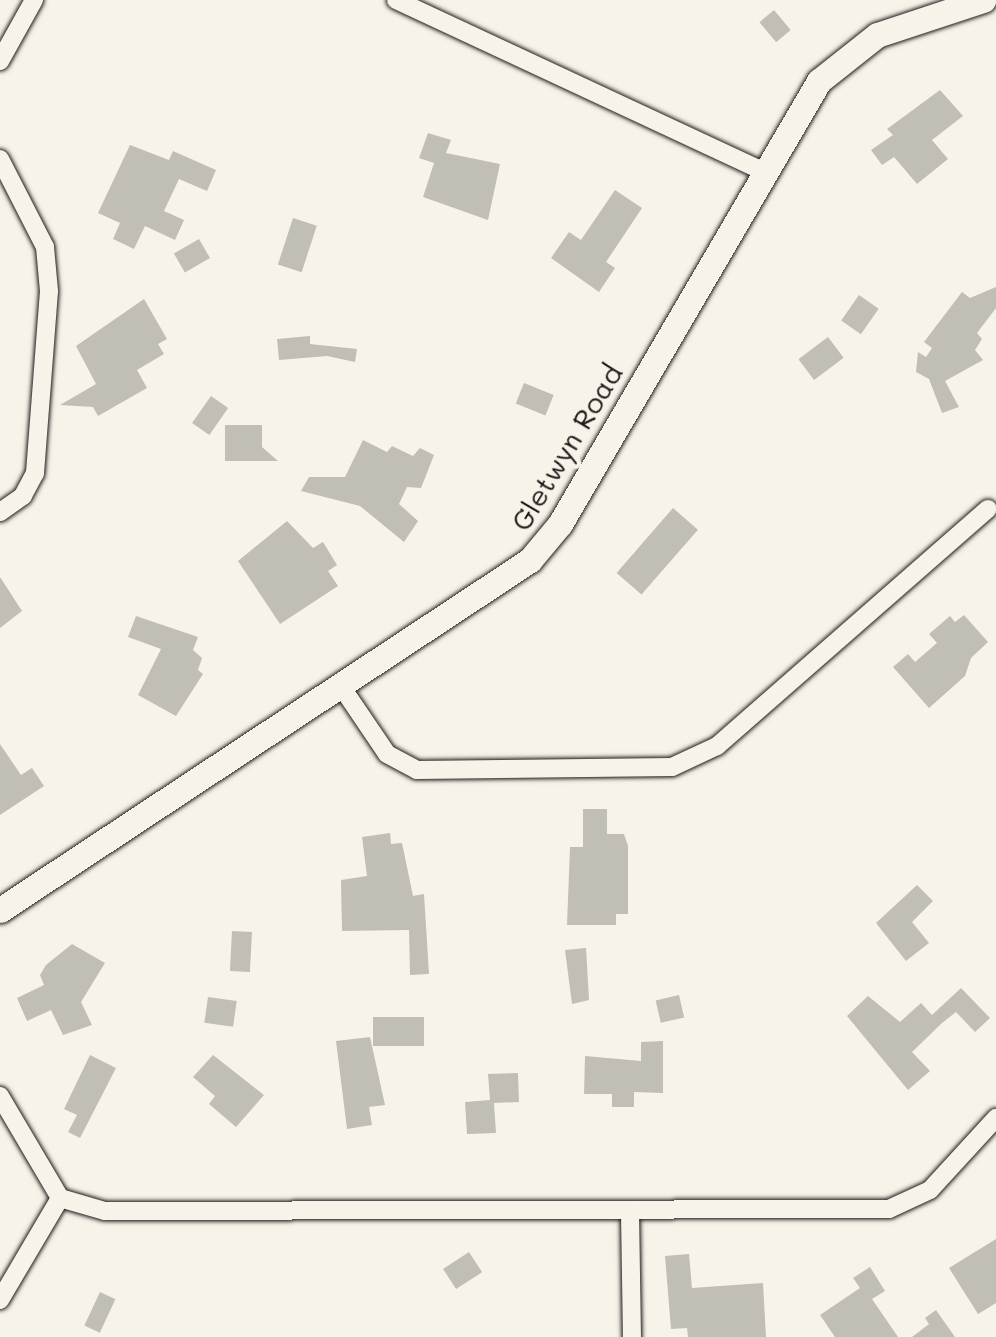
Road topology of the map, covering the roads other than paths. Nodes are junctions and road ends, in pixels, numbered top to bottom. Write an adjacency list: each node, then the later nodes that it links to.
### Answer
1 (34, 0): 4 (street)
2 (396, 0): 6 (street)
3 (982, 0): 6 (street, Gletwyn Road)
4 (0, 61)
5 (0, 159): 8 (street)
6 (762, 170): 9 (street, Gletwyn Road)
7 (988, 509): 9 (street)
8 (0, 512)
9 (341, 686): 10 (street, Gletwyn Road)
10 (0, 910)
11 (0, 1096): 13 (street)
12 (996, 1118): 14 (street)
13 (60, 1198): 14 (street); 15 (street)
14 (630, 1212): 16 (street)
15 (0, 1300)
16 (632, 1337)

